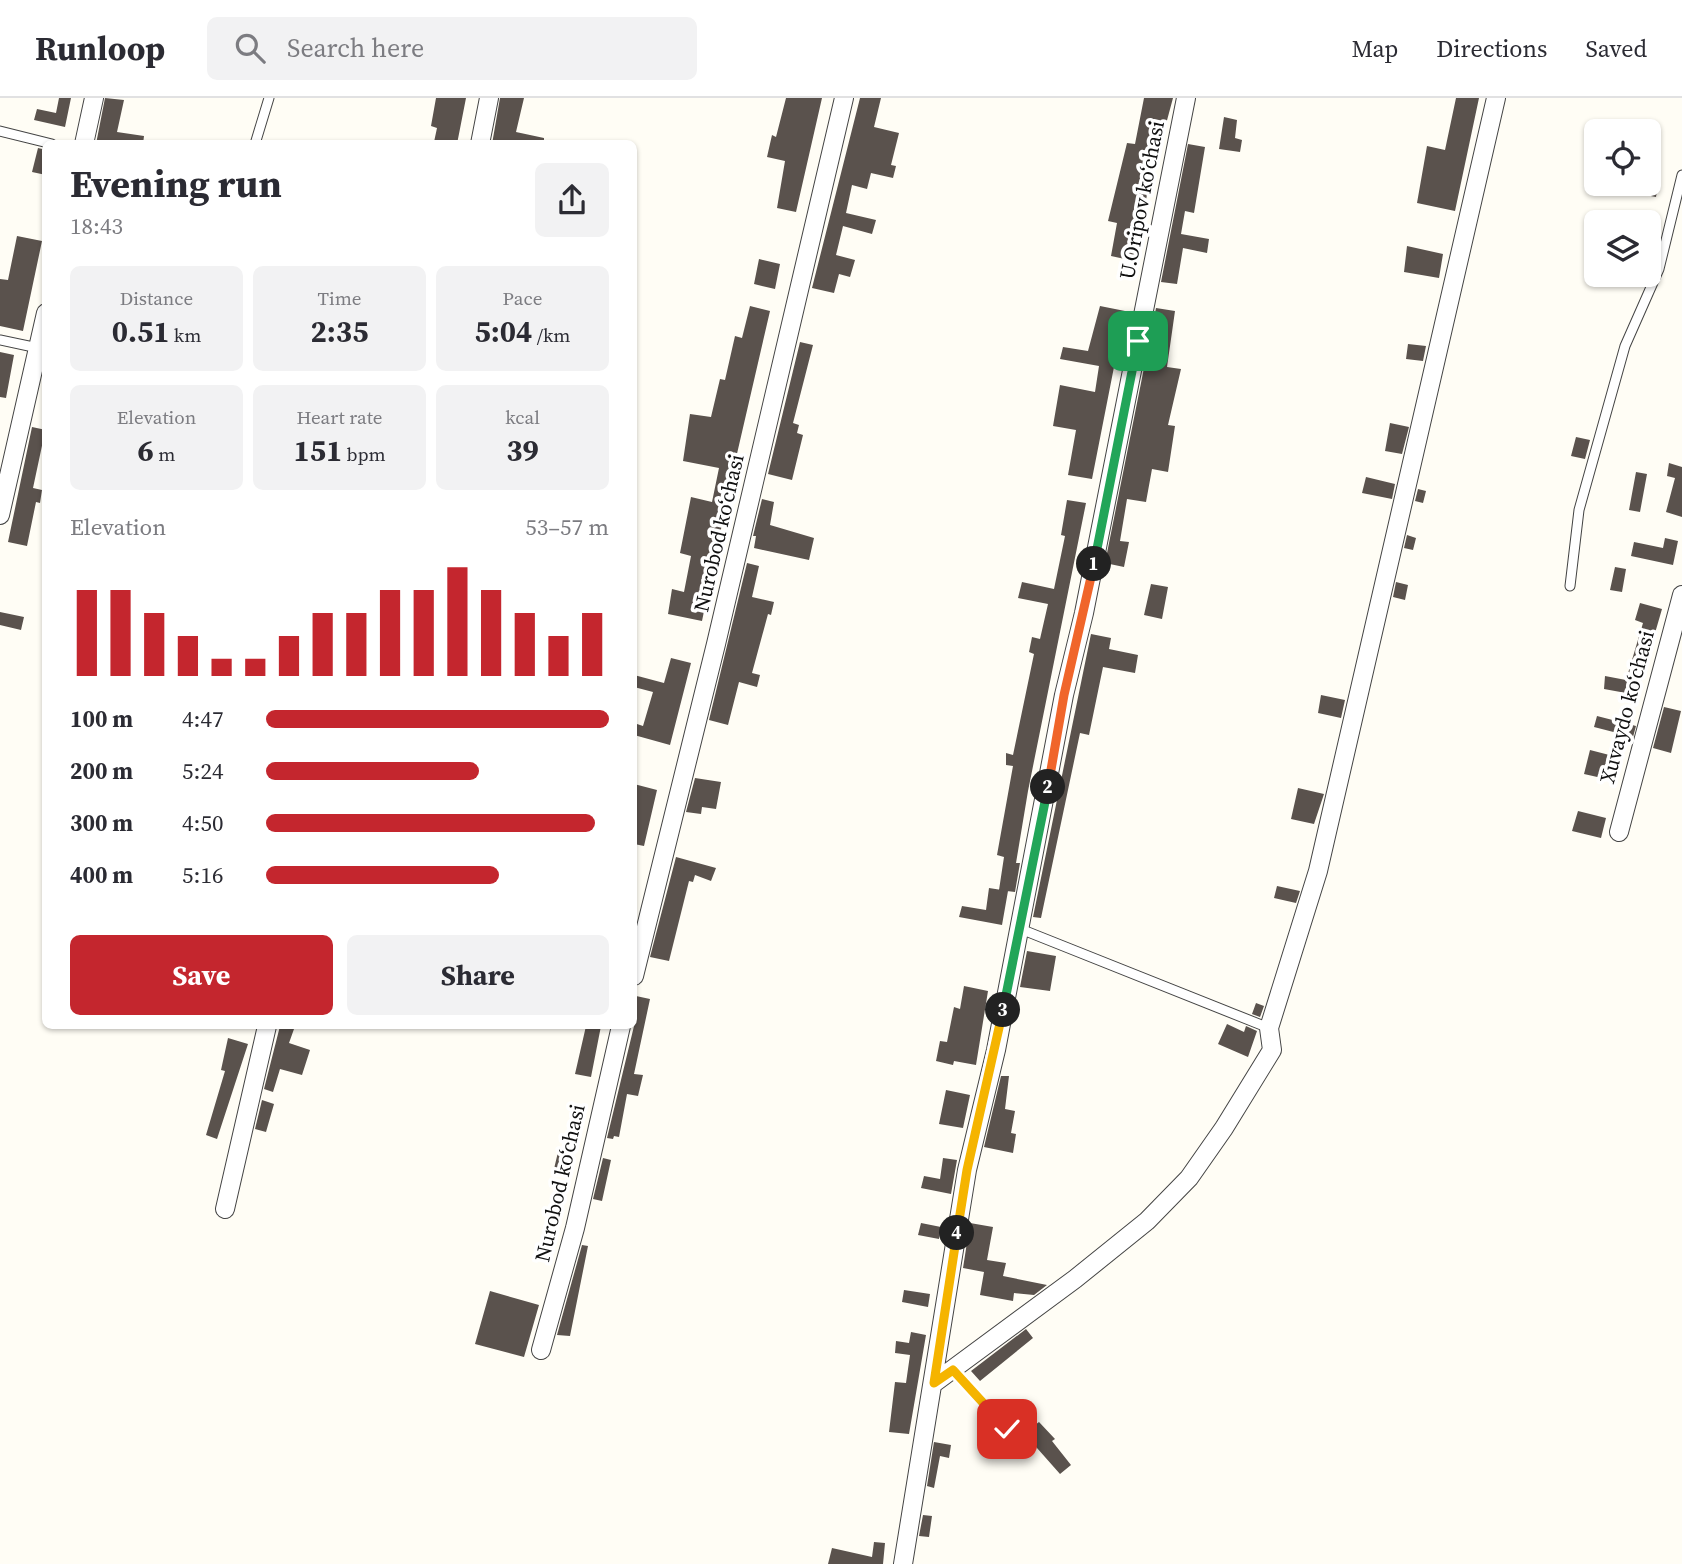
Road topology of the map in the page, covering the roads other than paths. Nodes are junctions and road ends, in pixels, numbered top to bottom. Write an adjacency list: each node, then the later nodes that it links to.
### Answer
1 (94, 98): 8 (street)
2 (269, 98): 9 (lane)
3 (489, 98): 10 (street)
4 (844, 98): 21 (street, Nurobod koʻchasi)
5 (1186, 98): 20 (street, U.Oripov koʻchasi)
6 (1496, 98): 22 (street)
7 (0, 131): 11 (lane)
8 (85, 140)
9 (256, 140)
10 (481, 140)
11 (42, 142)
12 (1682, 175): 17 (lane)
13 (42, 330): 15 (street)
14 (0, 340): 15 (lane)
15 (38, 348): 16 (street)
16 (0, 515)
17 (1570, 586)
18 (1682, 595): 19 (street, Xuvaydo koʻchasi)
19 (1619, 832)
20 (1018, 928): 22 (lane); 28 (street, U.Oripov koʻchasi)
21 (637, 964)
22 (1269, 1028): 27 (street)
23 (266, 1029): 25 (street)
24 (620, 1029): 26 (street, Nurobod koʻchasi)
25 (225, 1209)
26 (541, 1350)
27 (953, 1370): 28 (street); 29 (lane)
28 (934, 1383): 30 (street, U.Oripov koʻchasi)
29 (1007, 1429)
30 (903, 1564)

